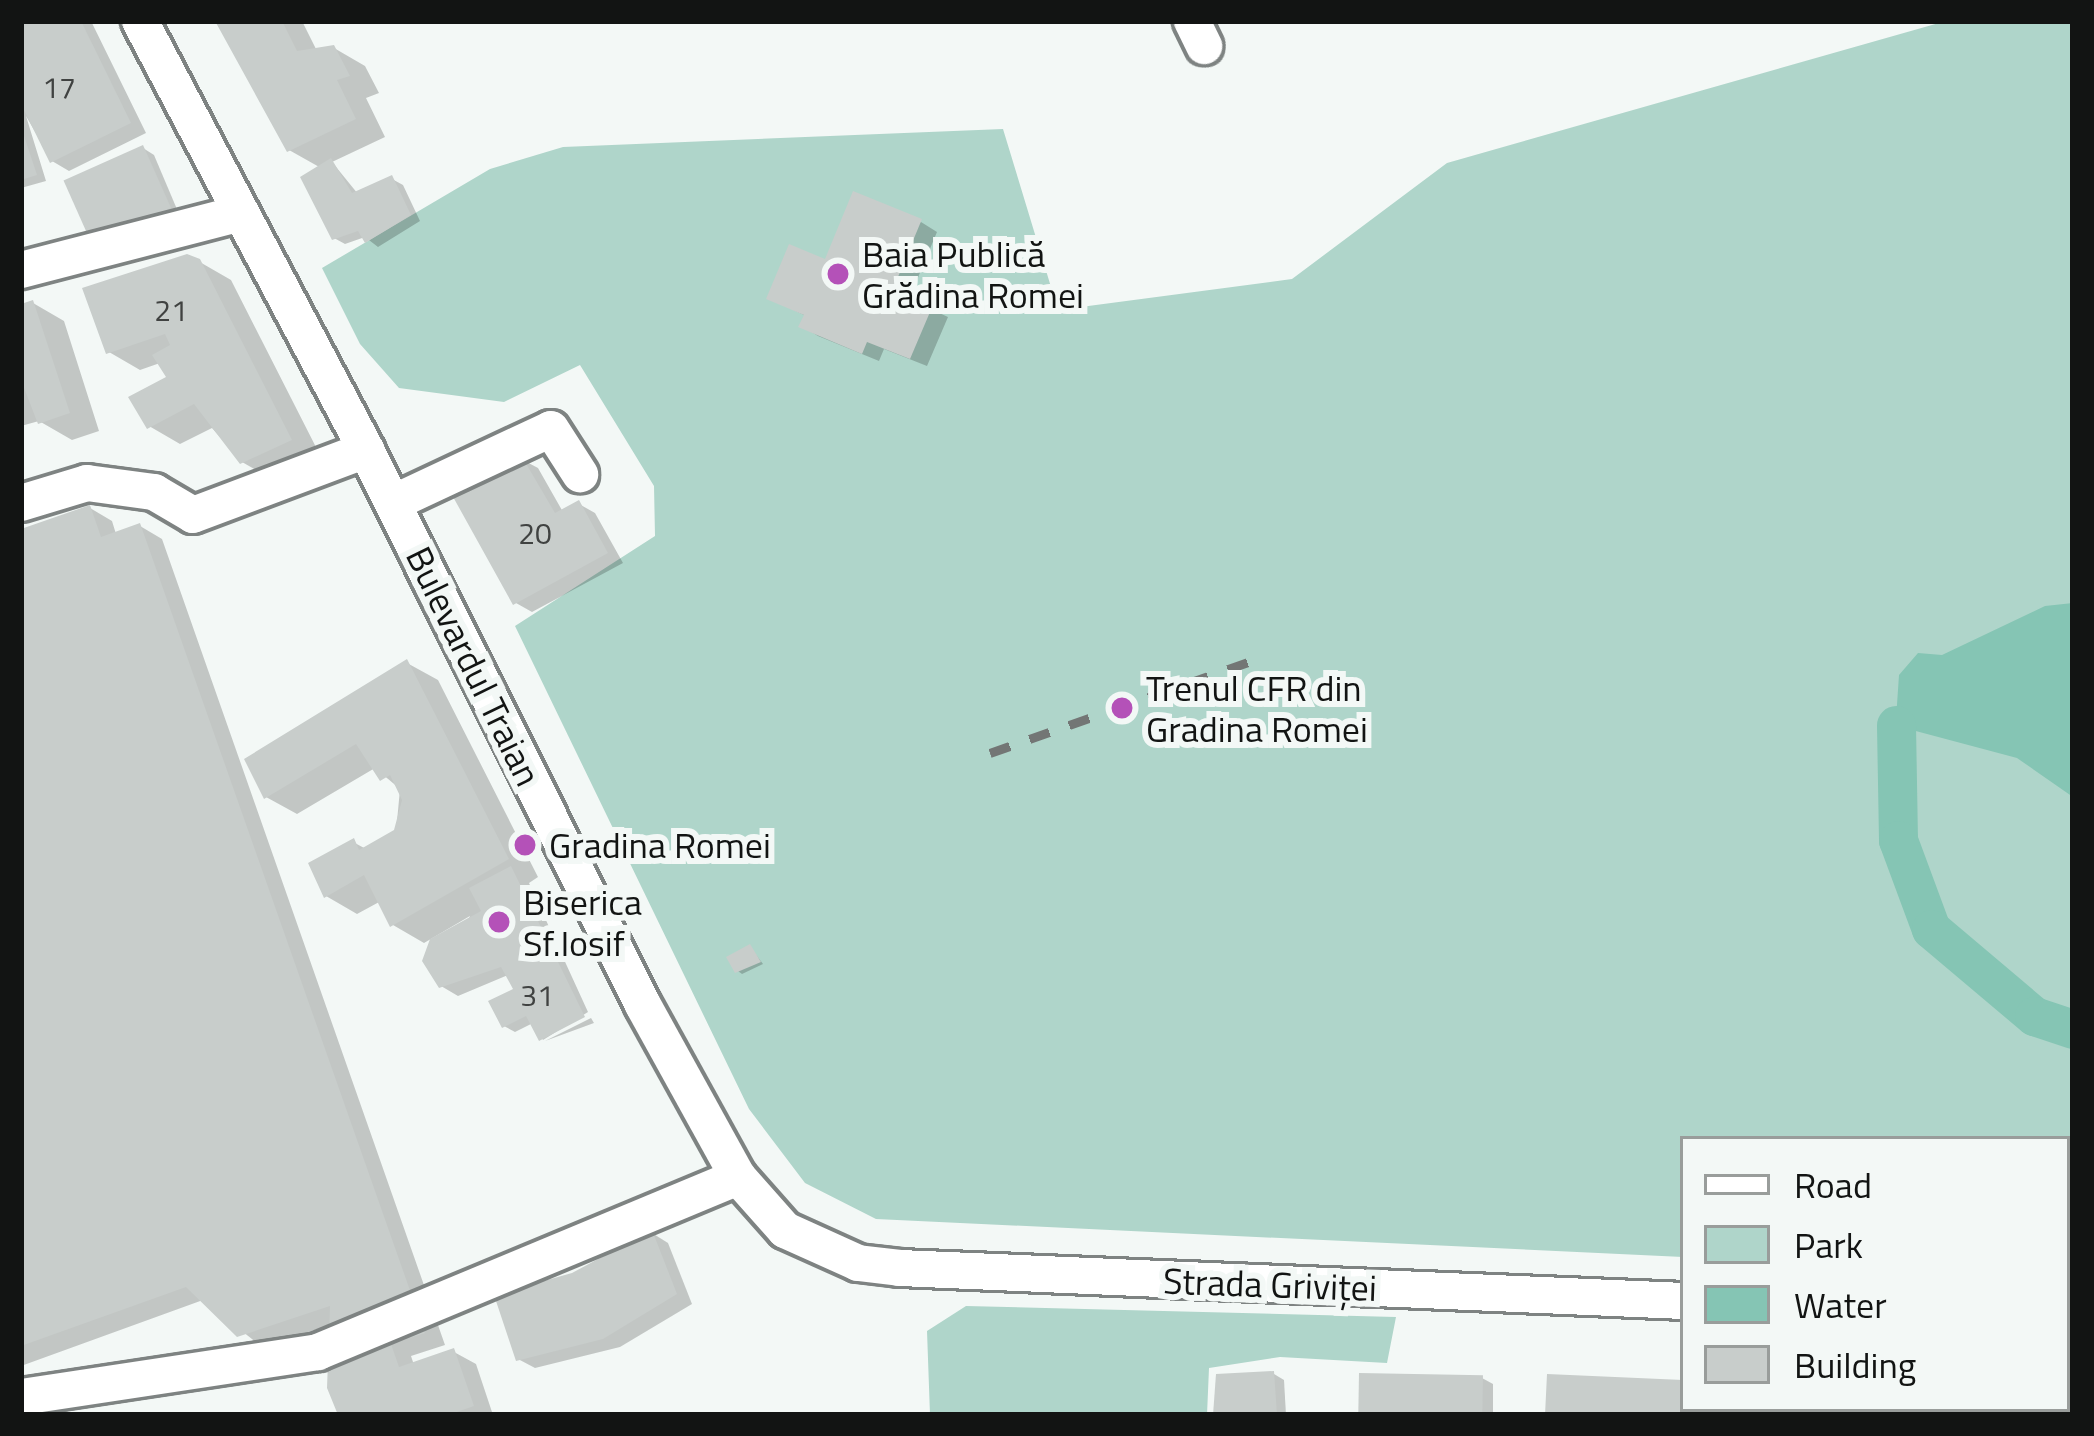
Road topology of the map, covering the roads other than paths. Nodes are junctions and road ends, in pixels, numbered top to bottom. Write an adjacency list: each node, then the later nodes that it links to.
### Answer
1 (140, 21): 2 (street, Bulevardul Traian)
2 (241, 213): 3 (street); 4 (street, Bulevardul Traian)
3 (21, 270)
4 (366, 450): 6 (street); 7 (street, Bulevardul Traian)
5 (580, 475): 7 (street)
6 (21, 503)
7 (393, 503): 8 (street, Bulevardul Traian)
8 (737, 1177): 9 (street, Bulevardul Traian); 11 (street)
9 (858, 1263): 10 (street, Strada Griviței)
10 (1680, 1301)
11 (21, 1397)

